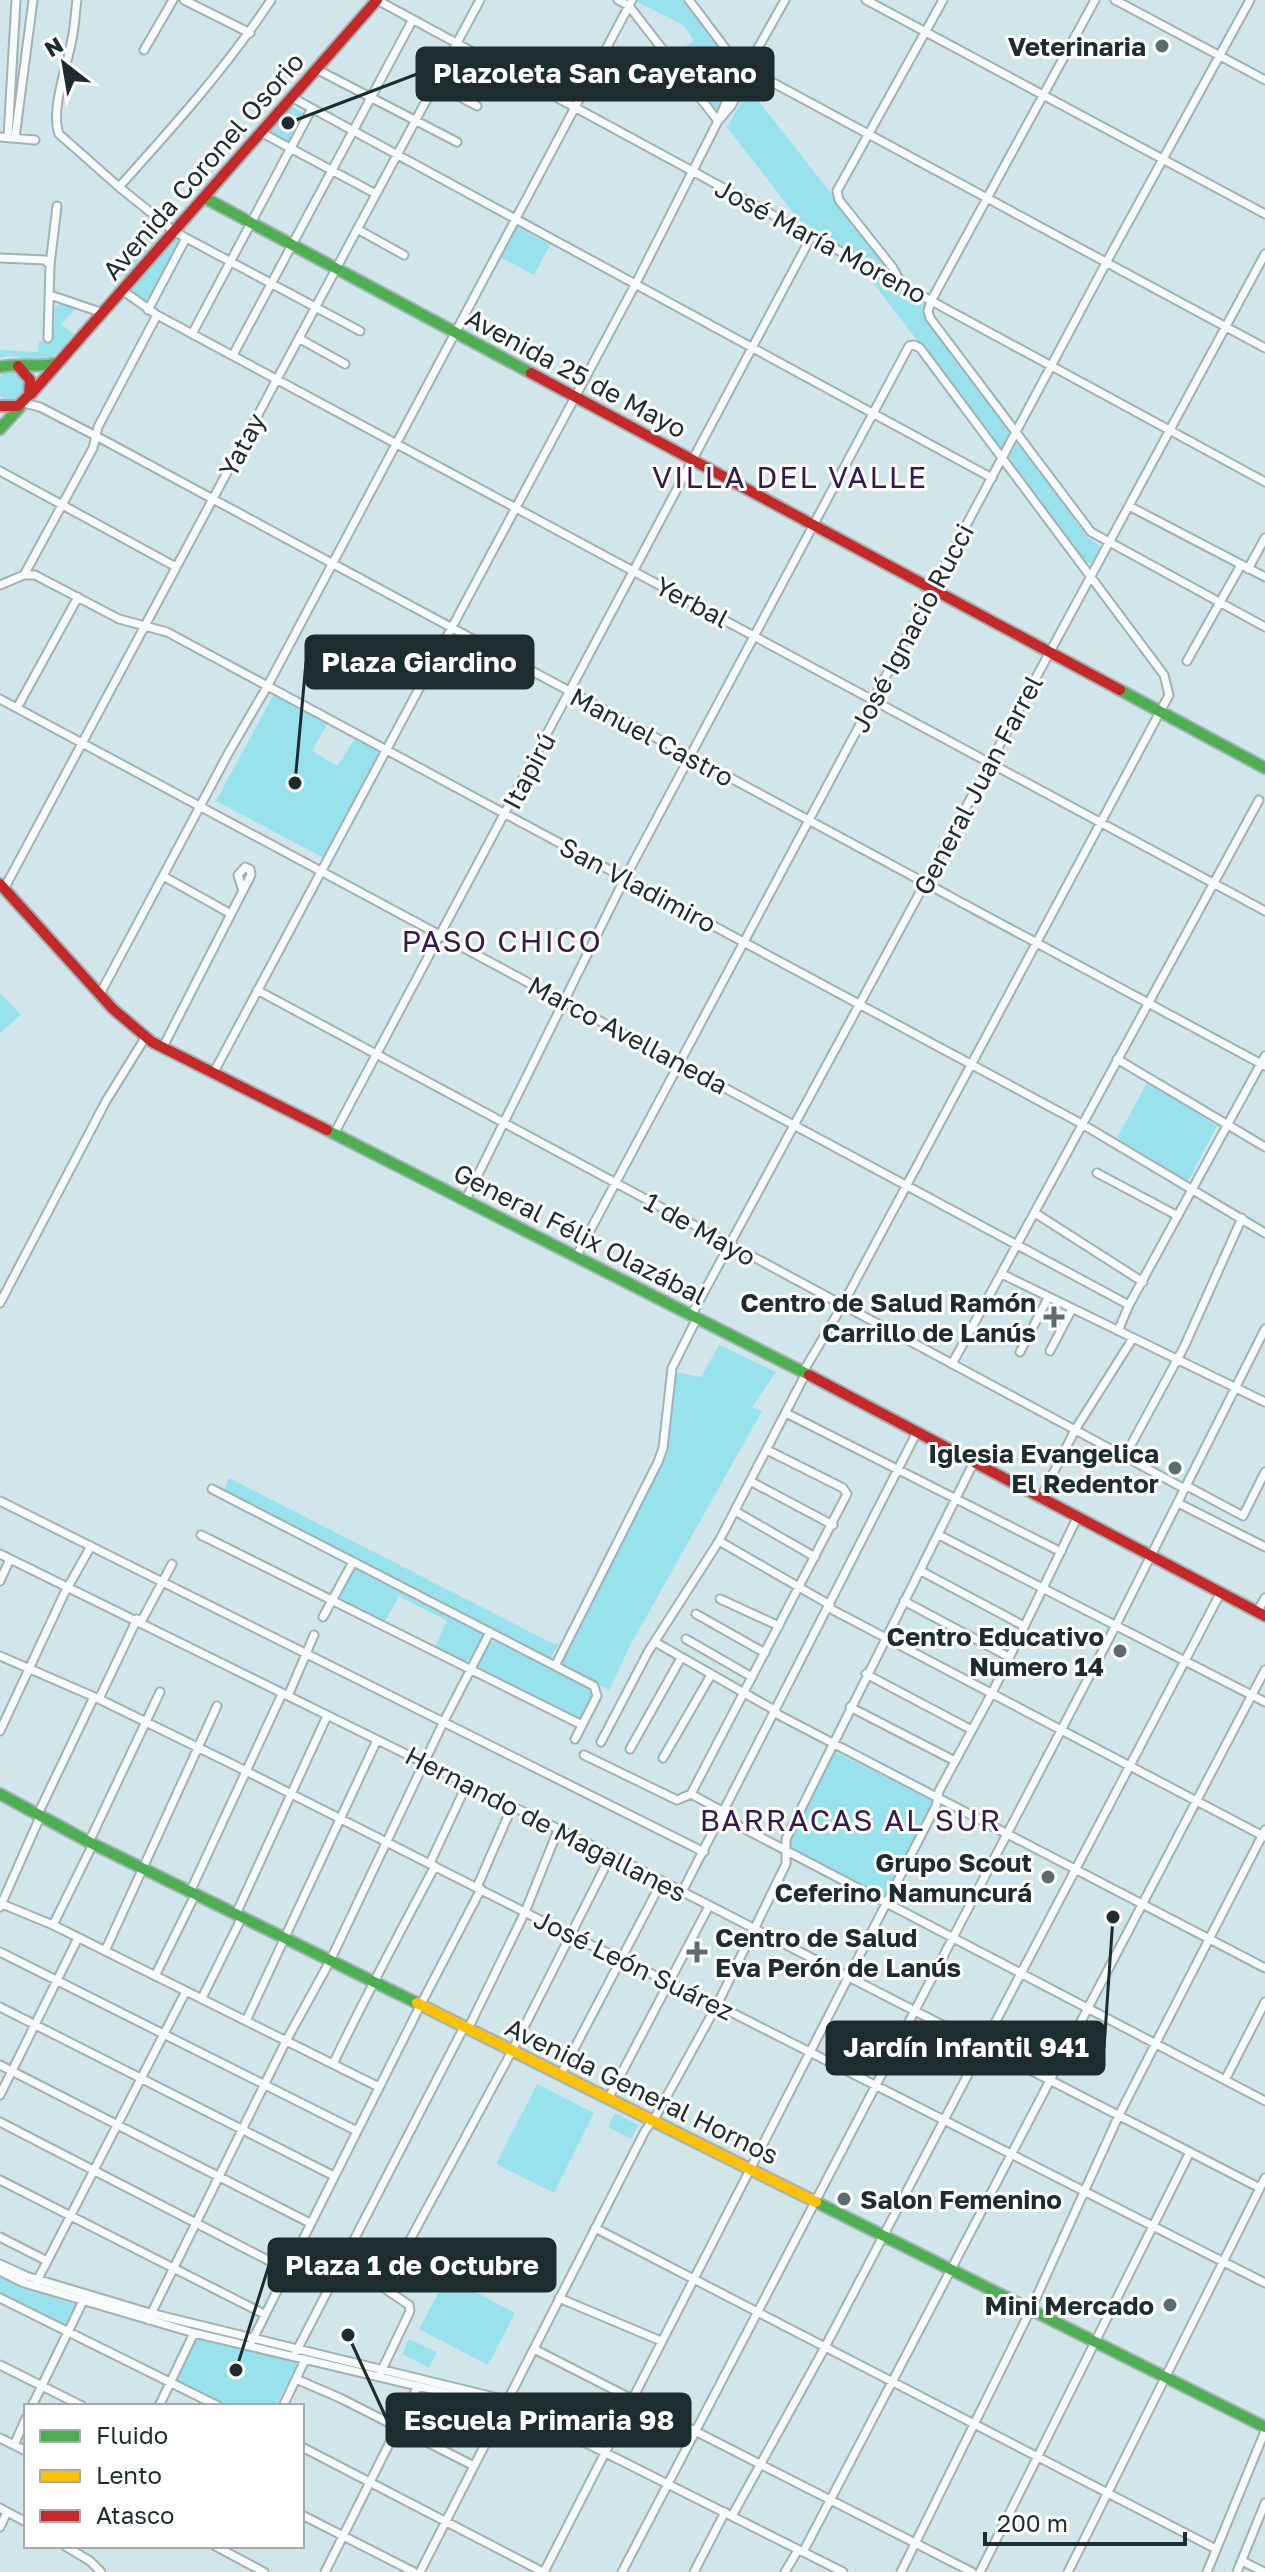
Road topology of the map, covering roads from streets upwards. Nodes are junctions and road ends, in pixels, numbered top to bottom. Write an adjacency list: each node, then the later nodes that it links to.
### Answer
1 (16, 0): 39 (street)
2 (33, 0): 39 (street)
3 (77, 0): 47 (street)
4 (173, 0): 22 (street)
5 (184, 0): 20 (street)
6 (271, 0): 20 (street)
7 (377, 0): 18 (street, José María Moreno); 25 (street, Avenida Coronel Osorio)
8 (480, 0): 21 (street, Yatay)
9 (618, 0): 17 (street)
10 (689, 0): 24 (street)
11 (785, 0): 24 (street)
12 (866, 0): 19 (street)
13 (943, 0): 19 (street)
14 (1095, 0): 28 (street)
15 (1115, 0): 23 (street)
16 (1250, 0): 23 (street, José Ignacio Rucci)
17 (631, 3): 32 (street); 35 (street)
18 (412, 21): 21 (street, José María Moreno); 29 (street)
19 (926, 32): 28 (street); 38 (street)
20 (250, 33): 47 (street)
21 (455, 44): 27 (street, Yatay); 32 (street, José María Moreno)
22 (144, 50)
23 (1219, 55): 26 (street); 44 (street, José Ignacio Rucci)
24 (747, 69): 35 (street); 38 (street)
25 (318, 70): 29 (street); 30 (street, Avenida Coronel Osorio)
26 (1265, 80)
27 (435, 84): 31 (street); 34 (street, Yatay)
28 (1044, 95): 44 (street); 50 (street)
29 (370, 97): 34 (street); 36 (street)
30 (293, 98): 33 (street); 37 (street, Avenida Coronel Osorio)
31 (477, 106)
32 (575, 108): 46 (street, José María Moreno); 53 (street)
33 (311, 110): 36 (street); 42 (street)
34 (415, 120): 41 (street); 43 (street, Yatay)
35 (718, 121): 46 (street)
36 (351, 132): 43 (street); 45 (street)
37 (262, 133): 42 (street); 49 (street, Avenida Coronel Osorio)
38 (869, 135): 50 (street); 68 (street)
39 (8, 137): 40 (street)
40 (35, 140)
41 (457, 142)
42 (290, 149): 45 (street); 54 (street)
43 (397, 156): 48 (street, Yatay); 53 (street)
44 (1163, 160): 52 (street); 64 (street, José Ignacio Rucci)
45 (331, 170): 48 (street); 59 (street)
46 (692, 171): 57 (street, José María Moreno); 69 (street)
47 (119, 187): 56 (street)
48 (376, 194): 55 (street, Yatay)
49 (205, 198): 54 (street, Avenida 25 de Mayo); 56 (street, Avenida Coronel Osorio)
50 (989, 199): 64 (street); 72 (street)
51 (57, 206): 65 (street)
52 (1265, 214)
53 (515, 220): 69 (street); 79 (street)
54 (251, 224): 59 (street, Avenida 25 de Mayo); 63 (street)
55 (357, 229): 61 (street); 66 (street, Yatay)
56 (175, 232): 58 (street); 70 (street, Avenida Coronel Osorio)
57 (811, 237): 68 (street, José María Moreno); 84 (street, Itapirú)
58 (186, 238): 63 (street); 74 (street)
59 (292, 246): 66 (street, Avenida 25 de Mayo); 67 (street)
60 (1265, 254): 77 (street, General Juan Farrel)
61 (404, 255)
62 (0, 258): 65 (street)
63 (231, 262): 67 (street); 80 (street)
64 (1106, 263): 77 (street); 90 (street, José Ignacio Rucci)
65 (50, 265): 71 (street)
66 (336, 269): 73 (street, Yatay); 79 (street, Avenida 25 de Mayo)
67 (272, 284): 73 (street); 85 (street)
68 (901, 284): 72 (street, José María Moreno)
69 (635, 285): 84 (street); 92 (street)
70 (122, 290): 74 (street, Yerbal); 75 (street, Avenida Coronel Osorio)
71 (50, 295): 75 (street); 81 (street)
72 (931, 301): 90 (street, José María Moreno); 98 (street)
73 (316, 308): 78 (street); 82 (street, Yatay)
74 (148, 310): 76 (street, Yerbal)
75 (103, 313): 86 (street, Avenida Coronel Osorio)
76 (157, 315): 80 (street, Yerbal); 99 (street)
77 (1225, 327): 83 (street); 97 (street, General Juan Farrel)
78 (360, 331)
79 (454, 332): 92 (street, Avenida 25 de Mayo); 100 (street)
80 (192, 334): 85 (street, Yerbal)
81 (48, 338)
82 (300, 339): 87 (street); 91 (street, Yatay)
83 (1265, 348)
84 (754, 349): 95 (street); 102 (street, Itapirú)
85 (233, 355): 91 (street, Yerbal)
86 (62, 360): 88 (street); 93 (street, Avenida Coronel Osorio)
87 (345, 364)
88 (18, 366): 89 (street); 93 (street)
89 (0, 367)
90 (1051, 367): 97 (street, José María Moreno); 98 (street, José Ignacio Rucci)
91 (278, 378): 100 (street, Yerbal); 106 (street, Yatay)
92 (576, 397): 102 (street, Avenida 25 de Mayo); 109 (street)
93 (27, 400): 94 (street); 96 (street, Avenida Coronel Osorio); 99 (street, Manuel Castro)
94 (0, 406)
95 (874, 414): 101 (street); 104 (street); 110 (street)
96 (0, 429)
97 (1169, 431): 105 (street, José María Moreno); 108 (street, General Juan Farrel)
98 (1016, 433): 101 (street, José Ignacio Rucci); 112 (street)
99 (96, 436): 106 (street, Manuel Castro); 107 (street)
100 (397, 443): 109 (street, Yerbal); 113 (street)
101 (1002, 459): 104 (street, José Ignacio Rucci); 119 (street)
102 (694, 461): 110 (street, Avenida 25 de Mayo); 116 (street, Itapirú)
103 (0, 471): 107 (street)
104 (992, 478): 121 (street, José Ignacio Rucci)
105 (1265, 482)
106 (213, 500): 113 (street, Manuel Castro); 114 (street, Yatay)
107 (64, 505): 114 (street); 117 (street)
108 (1129, 506): 112 (street, General Juan Farrel); 115 (street)
109 (516, 508): 116 (street, Yerbal); 126 (street)
110 (815, 525): 121 (street, Avenida 25 de Mayo); 127 (street)
111 (1265, 538): 115 (street)
112 (1108, 544): 119 (street, General Juan Farrel); 123 (street)
113 (333, 564): 126 (street, Manuel Castro); 130 (street)
114 (176, 567): 124 (street, Yatay)
115 (1245, 567): 118 (street); 123 (street)
116 (635, 571): 127 (street, Yerbal); 131 (street, Itapirú)
117 (24, 575): 120 (street); 122 (street, San Vladimiro)
118 (1265, 577)
119 (1091, 578): 128 (street, General Juan Farrel); 135 (street)
120 (0, 585)
121 (934, 589): 128 (street, Avenida 25 de Mayo); 133 (street, José Ignacio Rucci)
122 (78, 597): 124 (street, San Vladimiro); 134 (street)
123 (1219, 603): 125 (street); 129 (street)
124 (146, 625): 130 (street, San Vladimiro); 136 (street, Yatay)
125 (1265, 627)
126 (451, 628): 131 (street, Manuel Castro); 137 (street)
127 (755, 636): 133 (street, Yerbal); 138 (street)
128 (1050, 652): 135 (street, Avenida 25 de Mayo); 139 (street, General Juan Farrel)
129 (1187, 661)
130 (268, 685): 137 (street, San Vladimiro); 142 (street)
131 (570, 693): 138 (street, Manuel Castro); 143 (street, Itapirú)
132 (0, 699): 134 (street, Marco Avellaneda)
133 (874, 700): 139 (street, Yerbal); 144 (street, José Ignacio Rucci)
134 (17, 708): 136 (street, Marco Avellaneda)
135 (1161, 712): 140 (street, Avenida 25 de Mayo); 145 (street)
136 (83, 743): 142 (street, Marco Avellaneda); 151 (street, Yatay)
137 (387, 750): 143 (street, San Vladimiro); 146 (street)
138 (690, 756): 144 (street, Manuel Castro); 148 (street)
139 (990, 763): 145 (street, Yerbal); 149 (street, General Juan Farrel)
140 (1265, 768)
141 (1259, 800): 150 (street)
142 (201, 806): 146 (street, Marco Avellaneda); 147 (street)
143 (505, 815): 148 (street, San Vladimiro); 155 (street, Itapirú)
144 (809, 822): 149 (street, Manuel Castro); 156 (street, José Ignacio Rucci)
145 (1101, 822): 150 (street, Yerbal); 157 (street)
146 (321, 870): 155 (street, Marco Avellaneda); 158 (street)
147 (163, 876): 154 (street); 159 (street)
148 (625, 878): 156 (street, San Vladimiro); 160 (street)
149 (925, 883): 157 (street, Manuel Castro); 162 (street, General Juan Farrel)
150 (1214, 883): 153 (street, Yerbal); 161 (street)
151 (2, 887): 159 (street, General Félix Olazábal)
152 (243, 891): 154 (street)
153 (1265, 911)
154 (231, 914): 164 (street)
155 (441, 935): 160 (street, Marco Avellaneda); 165 (street, Itapirú)
156 (745, 941): 162 (street, San Vladimiro); 168 (street, José Ignacio Rucci)
157 (1035, 943): 161 (street, Manuel Castro); 169 (street)
158 (257, 990): 165 (street, 1 de Mayo); 170 (street)
159 (100, 994): 163 (street, General Félix Olazábal)
160 (565, 1001): 168 (street, Marco Avellaneda); 171 (street)
161 (1148, 1002): 166 (street); 167 (street, Manuel Castro)
162 (859, 1003): 169 (street, San Vladimiro); 173 (street, General Juan Farrel)
163 (145, 1038): 164 (street, General Félix Olazábal); 192 (street)
164 (163, 1047): 170 (street, General Félix Olazábal)
165 (378, 1055): 171 (street, 1 de Mayo); 175 (street, Itapirú)
166 (1117, 1059): 172 (street); 174 (street)
167 (1264, 1062): 174 (street)
168 (681, 1063): 173 (street, Marco Avellaneda); 178 (street, José Ignacio Rucci)
169 (972, 1064): 172 (street, San Vladimiro); 179 (street)
170 (214, 1072): 175 (street, General Félix Olazábal)
171 (505, 1123): 178 (street, 1 de Mayo); 181 (street)
172 (1082, 1124): 180 (street, San Vladimiro); 182 (street)
173 (794, 1125): 179 (street, Marco Avellaneda); 187 (street, General Juan Farrel)
174 (1228, 1125): 176 (street); 180 (street)
175 (334, 1134): 181 (street, General Félix Olazábal)
176 (1265, 1147)
177 (1097, 1173): 183 (street)
178 (617, 1184): 187 (street, 1 de Mayo); 188 (street, José Ignacio Rucci)
179 (907, 1185): 186 (street, Marco Avellaneda); 194 (street)
180 (1193, 1188): 183 (street); 184 (street, San Vladimiro)
181 (465, 1201): 188 (street, General Félix Olazábal)
182 (1035, 1213): 186 (street); 190 (street)
183 (1178, 1216): 190 (street)
184 (1242, 1218): 185 (street, San Vladimiro); 202 (street)
185 (1265, 1233)
186 (1019, 1244): 189 (street); 193 (street, Marco Avellaneda)
187 (729, 1245): 194 (street, 1 de Mayo); 196 (street, General Juan Farrel)
188 (576, 1257): 196 (street, General Félix Olazábal)
189 (1002, 1274): 191 (street); 203 (street)
190 (1143, 1282): 193 (street)
191 (1048, 1298): 195 (street); 201 (street)
192 (0, 1303)
193 (1129, 1305): 198 (street)
194 (842, 1306): 203 (street, 1 de Mayo); 204 (street)
195 (1072, 1309): 198 (street); 200 (street)
196 (694, 1317): 204 (street, General Félix Olazábal); 267 (street, General Juan Farrel)
197 (1265, 1329): 205 (street)
198 (1118, 1331): 199 (street)
199 (1133, 1338): 202 (street); 208 (street)
200 (1050, 1351)
201 (1020, 1352)
202 (1178, 1359): 205 (street); 211 (street)
203 (952, 1364): 208 (street, 1 de Mayo)
204 (804, 1373): 207 (street); 209 (street, General Félix Olazábal)
205 (1235, 1387): 206 (street); 216 (street)
206 (1265, 1402)
207 (786, 1413): 210 (street); 213 (street)
208 (1075, 1430): 211 (street, 1 de Mayo); 219 (street)
209 (917, 1432): 212 (street, General Félix Olazábal); 213 (street)
210 (767, 1450): 215 (street); 224 (street)
211 (1125, 1456): 216 (street, 1 de Mayo)
212 (974, 1462): 218 (street); 219 (street, General Félix Olazábal)
213 (899, 1470): 218 (street); 248 (street)
214 (1265, 1472): 216 (street, 1 de Mayo)
215 (750, 1481): 222 (street); 224 (street)
216 (1186, 1488): 221 (street)
217 (212, 1489): 235 (street)
218 (957, 1498): 226 (street); 230 (street)
219 (1040, 1499): 223 (street, General Félix Olazábal)
220 (0, 1501): 228 (street)
221 (1178, 1503): 229 (street); 232 (street)
222 (735, 1511): 227 (street); 233 (street)
223 (1077, 1518): 230 (street); 232 (street, General Félix Olazábal)
224 (833, 1525): 233 (street)
225 (201, 1535): 246 (street)
226 (939, 1535): 237 (street); 242 (street)
227 (719, 1541): 241 (street); 260 (street)
228 (91, 1546): 239 (street); 240 (street)
229 (1265, 1547)
230 (1061, 1552): 242 (street)
231 (0, 1554): 234 (street, Hernando de Magallanes)
232 (1151, 1555): 243 (street, General Félix Olazábal); 253 (street)
233 (815, 1557): 241 (street)
234 (10, 1559): 238 (street); 240 (street, Hernando de Magallanes)
235 (353, 1562): 246 (street); 256 (street)
236 (172, 1564): 239 (street)
237 (921, 1571): 247 (street); 255 (street)
238 (0, 1581)
239 (163, 1581): 252 (street); 262 (street)
240 (67, 1587): 252 (street, Hernando de Magallanes); 268 (street)
241 (799, 1589): 248 (street); 254 (street)
242 (1044, 1589): 253 (street); 255 (street)
243 (1221, 1592): 250 (street, General Félix Olazábal); 266 (street)
244 (1265, 1598): 250 (street)
245 (720, 1599): 254 (street)
246 (332, 1601): 251 (street); 269 (street)
247 (904, 1601): 258 (street); 264 (street)
248 (830, 1606): 258 (street); 283 (street)
249 (696, 1614): 261 (street)
250 (1261, 1614)
251 (323, 1617)
252 (139, 1620): 277 (street, Hernando de Magallanes); 279 (street)
253 (1116, 1625): 266 (street); 288 (street)
254 (779, 1626): 261 (street)
255 (1024, 1626): 264 (street)
256 (490, 1632): 267 (street); 269 (street)
257 (314, 1635): 262 (street)
258 (885, 1638): 271 (street); 276 (street)
259 (686, 1639): 273 (street)
260 (655, 1642): 265 (street); 293 (street)
261 (765, 1653): 273 (street)
262 (306, 1654): 277 (street); 286 (street)
263 (0, 1656): 268 (street, José León Suárez)
264 (1009, 1657): 276 (street)
265 (681, 1658): 272 (street); 296 (street)
266 (1184, 1660): 278 (street); 301 (street)
267 (555, 1666): 287 (street)
268 (30, 1669): 279 (street, José León Suárez); 290 (street)
269 (470, 1670): 286 (street); 287 (street)
270 (1265, 1670): 278 (street)
271 (866, 1674): 282 (street); 289 (street)
272 (711, 1675): 275 (street); 298 (street)
273 (752, 1677): 275 (street)
274 (160, 1692): 285 (street)
275 (743, 1692): 283 (street); 305 (street)
276 (992, 1693): 288 (street); 289 (street)
277 (285, 1695): 284 (street, Hernando de Magallanes); 302 (street)
278 (1252, 1695): 280 (street); 308 (street)
279 (96, 1698): 285 (street, José León Suárez); 311 (street)
280 (1265, 1702)
281 (217, 1706): 295 (street)
282 (850, 1707): 294 (street); 299 (street)
283 (776, 1712): 294 (street); 310 (street)
284 (327, 1716): 292 (street, Hernando de Magallanes); 304 (street)
285 (146, 1723): 295 (street, José León Suárez); 317 (street)
286 (443, 1723): 300 (street); 319 (street)
287 (582, 1725): 291 (street)
288 (1061, 1729): 301 (street); 314 (street)
289 (972, 1730): 299 (street)
290 (0, 1731)
291 (575, 1739)
292 (377, 1740): 300 (street, Hernando de Magallanes); 312 (street)
293 (601, 1742)
294 (831, 1743): 306 (street); 318 (street)
295 (198, 1747): 302 (street, José León Suárez); 322 (street)
296 (630, 1749)
297 (584, 1755): 305 (street)
298 (663, 1758)
299 (955, 1761): 306 (street)
300 (424, 1764): 303 (street, Hernando de Magallanes); 316 (street)
301 (1129, 1765): 308 (street); 323 (street)
302 (246, 1771): 304 (street, José León Suárez); 327 (street)
303 (467, 1784): 309 (street, Hernando de Magallanes); 321 (street)
304 (293, 1794): 312 (street, José León Suárez); 333 (street)
305 (691, 1794): 310 (street)
306 (939, 1798): 314 (street); 328 (street)
307 (1, 1799): 311 (street, Avenida General Hornos)
308 (1196, 1800): 315 (street); 329 (street)
309 (512, 1807): 313 (street, Hernando de Magallanes); 325 (street)
310 (723, 1815): 318 (street); 319 (street)
311 (38, 1816): 317 (street, Avenida General Hornos); 330 (street)
312 (340, 1818): 316 (street, José León Suárez); 338 (street)
313 (558, 1830): 320 (street, Hernando de Magallanes); 332 (street)
314 (1008, 1833): 323 (street); 339 (street)
315 (1264, 1834): 340 (street)
316 (388, 1842): 321 (street, José León Suárez); 344 (street)
317 (91, 1843): 322 (street, Avenida General Hornos); 334 (street)
318 (786, 1851): 328 (street); 335 (street)
319 (704, 1852): 326 (street)
320 (611, 1855): 324 (street, Hernando de Magallanes); 336 (street)
321 (432, 1865): 325 (street, José León Suárez); 350 (street)
322 (143, 1869): 327 (street, Avenida General Hornos); 341 (street)
323 (1076, 1869): 329 (street); 346 (street)
324 (662, 1881): 326 (street, Hernando de Magallanes); 343 (street)
325 (479, 1888): 332 (street, José León Suárez); 356 (street)
326 (682, 1892): 331 (street, Hernando de Magallanes)
327 (192, 1893): 333 (street, Avenida General Hornos); 347 (street)
328 (886, 1902): 339 (street); 348 (street)
329 (1142, 1904): 340 (street); 358 (street)
330 (1, 1906): 334 (street)
331 (709, 1906): 335 (street, Hernando de Magallanes); 351 (street)
332 (525, 1912): 336 (street, José León Suárez); 362 (street)
333 (239, 1916): 338 (street, Avenida General Hornos); 353 (street)
334 (53, 1925): 337 (street)
335 (754, 1931): 348 (street, Hernando de Magallanes); 355 (street)
336 (572, 1936): 343 (street, José León Suárez); 367 (street)
337 (78, 1938): 341 (street); 349 (street)
338 (285, 1938): 344 (street, Avenida General Hornos); 360 (street)
339 (952, 1938): 346 (street); 359 (street)
340 (1210, 1939): 345 (street); 365 (street)
341 (105, 1951): 347 (street)
342 (0, 1952): 349 (street)
343 (620, 1959): 351 (street, José León Suárez); 372 (street)
344 (330, 1961): 350 (street, Avenida General Hornos); 364 (street)
345 (1265, 1968)
346 (1021, 1974): 358 (street); 366 (street)
347 (155, 1976): 352 (street)
348 (848, 1978): 359 (street, Hernando de Magallanes); 368 (street)
349 (58, 1980): 361 (street); 363 (street)
350 (372, 1982): 356 (street, Avenida General Hornos); 369 (street)
351 (669, 1982): 355 (street, José León Suárez); 380 (street)
352 (186, 1991): 353 (street); 363 (street)
353 (202, 1998): 360 (street)
354 (1265, 2002): 375 (street)
355 (717, 2005): 368 (street, José León Suárez); 384 (street)
356 (420, 2006): 362 (street, Avenida General Hornos); 378 (street)
357 (0, 2007): 361 (street)
358 (1087, 2008): 365 (street); 374 (street)
359 (914, 2012): 366 (street, Hernando de Magallanes); 377 (street)
360 (246, 2021): 364 (street)
361 (34, 2024): 371 (street); 373 (street)
362 (466, 2028): 367 (street, Avenida General Hornos); 412 (street)
363 (163, 2034): 373 (street); 376 (street)
364 (286, 2041): 369 (street); 376 (street)
365 (1156, 2044): 375 (street); 382 (street)
366 (982, 2047): 374 (street, Hernando de Magallanes); 383 (street)
367 (512, 2051): 372 (street, Avenida General Hornos); 419 (street)
368 (809, 2053): 377 (street, José León Suárez); 391 (street)
369 (333, 2064): 378 (street)
370 (0, 2065): 371 (street)
371 (12, 2071): 379 (street); 386 (street)
372 (561, 2074): 380 (street, Avenida General Hornos)
373 (140, 2079): 386 (street); 387 (street)
374 (1049, 2080): 382 (street, Hernando de Magallanes); 390 (street)
375 (1225, 2080): 381 (street)
376 (264, 2084): 387 (street); 388 (street)
377 (875, 2085): 383 (street, José León Suárez); 399 (street)
378 (379, 2087): 388 (street)
379 (0, 2095)
380 (608, 2099): 384 (street, Avenida General Hornos)
381 (1265, 2101)
382 (1119, 2115): 389 (street, Hernando de Magallanes); 398 (street)
383 (945, 2119): 390 (street, José León Suárez); 405 (street)
384 (653, 2121): 391 (street, Avenida General Hornos); 404 (street)
385 (0, 2122): 392 (street)
386 (117, 2124): 392 (street); 393 (street)
387 (241, 2130): 393 (street); 394 (street)
388 (357, 2131): 394 (street)
389 (1190, 2152): 397 (street, Hernando de Magallanes); 403 (street)
390 (1010, 2153): 398 (street, José León Suárez); 413 (street)
391 (750, 2168): 399 (street, Avenida General Hornos); 416 (street)
392 (93, 2170): 400 (street); 401 (street)
393 (218, 2175): 401 (street); 402 (street)
394 (334, 2176): 402 (street)
395 (1265, 2178): 397 (street)
396 (0, 2180): 400 (street)
397 (1260, 2188): 409 (street)
398 (1085, 2191): 403 (street, José León Suárez); 423 (street)
399 (816, 2202): 405 (street, Avenida General Hornos); 424 (street)
400 (71, 2216): 408 (street); 411 (street)
401 (195, 2223): 411 (street); 414 (street)
402 (310, 2223): 407 (street)
403 (1154, 2225): 409 (street, José León Suárez); 430 (street)
404 (595, 2228): 416 (street); 421 (street)
405 (883, 2236): 413 (street, Avenida General Hornos); 433 (street)
406 (0, 2237): 408 (street)
407 (299, 2245): 412 (street); 414 (street)
408 (47, 2261): 417 (street)
409 (1223, 2261): 418 (street, José León Suárez); 438 (street)
410 (0, 2264): 417 (street)
411 (172, 2267): 425 (street); 426 (street)
412 (340, 2267): 419 (street); 434 (street)
413 (951, 2269): 423 (street, Avenida General Hornos); 441 (street)
414 (287, 2270): 425 (street)
415 (0, 2271): 417 (street)
416 (693, 2280): 424 (street); 429 (street)
417 (36, 2282): 422 (street); 426 (street)
418 (1265, 2283)
419 (384, 2288): 437 (street)
420 (0, 2298): 427 (street)
421 (559, 2298): 429 (street); 432 (street)
422 (83, 2301): 426 (street); 427 (street)
423 (1031, 2309): 430 (street, Avenida General Hornos); 452 (street)
424 (757, 2312): 433 (street); 455 (street)
425 (264, 2314): 431 (street)
426 (149, 2316): 428 (street); 431 (street)
427 (68, 2331): 440 (street); 442 (street)
428 (194, 2333): 431 (street); 440 (street)
429 (661, 2341): 444 (street)
430 (1095, 2341): 438 (street, Avenida General Hornos); 461 (street)
431 (252, 2343): 434 (street)
432 (534, 2349): 444 (street); 445 (street)
433 (824, 2349): 441 (street); 462 (street)
434 (295, 2354): 435 (street); 437 (street)
435 (305, 2360): 437 (street); 439 (street)
436 (0, 2365): 442 (street)
437 (380, 2374): 443 (street); 445 (street)
438 (1165, 2377): 454 (street, Avenida General Hornos); 466 (street)
439 (296, 2379): 450 (street); 453 (street)
440 (171, 2383): 448 (street); 449 (street)
441 (892, 2383): 452 (street); 467 (street)
442 (41, 2386): 446 (street); 447 (street)
443 (418, 2386): 445 (street); 453 (street)
444 (631, 2400): 455 (street); 460 (street)
445 (506, 2403): 460 (street); 463 (street)
446 (33, 2404)
447 (78, 2404)
448 (160, 2404)
449 (214, 2404)
450 (284, 2404)
451 (24, 2422): 457 (street)
452 (973, 2425): 461 (street); 476 (street)
453 (397, 2429): 463 (street); 464 (street)
454 (1265, 2429): 479 (street)
455 (695, 2432): 462 (street); 465 (street)
456 (0, 2438): 457 (street)
457 (14, 2445): 459 (street)
458 (304, 2448): 464 (street)
459 (24, 2450)
460 (605, 2453): 465 (street); 486 (street)
461 (1037, 2458): 466 (street); 493 (street)
462 (761, 2464): 467 (street); 470 (street)
463 (474, 2466): 472 (street)
464 (370, 2481): 472 (street); 475 (street)
465 (670, 2485): 470 (street); 487 (street)
466 (1107, 2494): 479 (street); 494 (street)
467 (832, 2501): 476 (street); 480 (street)
468 (1265, 2503): 481 (street)
469 (4, 2510): 473 (street); 474 (street)
470 (728, 2514): 480 (street); 488 (street)
471 (304, 2516): 475 (street)
472 (446, 2520): 485 (street); 486 (street)
473 (24, 2521)
474 (0, 2527)
475 (343, 2536): 484 (street); 485 (street)
476 (915, 2543): 491 (street); 492 (street)
477 (68, 2548): 483 (street)
478 (219, 2548): 482 (street)
479 (1216, 2549): 495 (street)
480 (801, 2551): 489 (street); 490 (street)
481 (1242, 2561): 496 (street); 497 (street)
482 (260, 2571)
483 (101, 2572)
484 (325, 2572)
485 (417, 2572)
486 (543, 2572)
487 (622, 2572)
488 (694, 2572)
489 (785, 2572)
490 (843, 2572)
491 (901, 2572)
492 (972, 2572)
493 (980, 2572)
494 (1068, 2572)
495 (1207, 2572)
496 (1237, 2572)
497 (1264, 2572)

